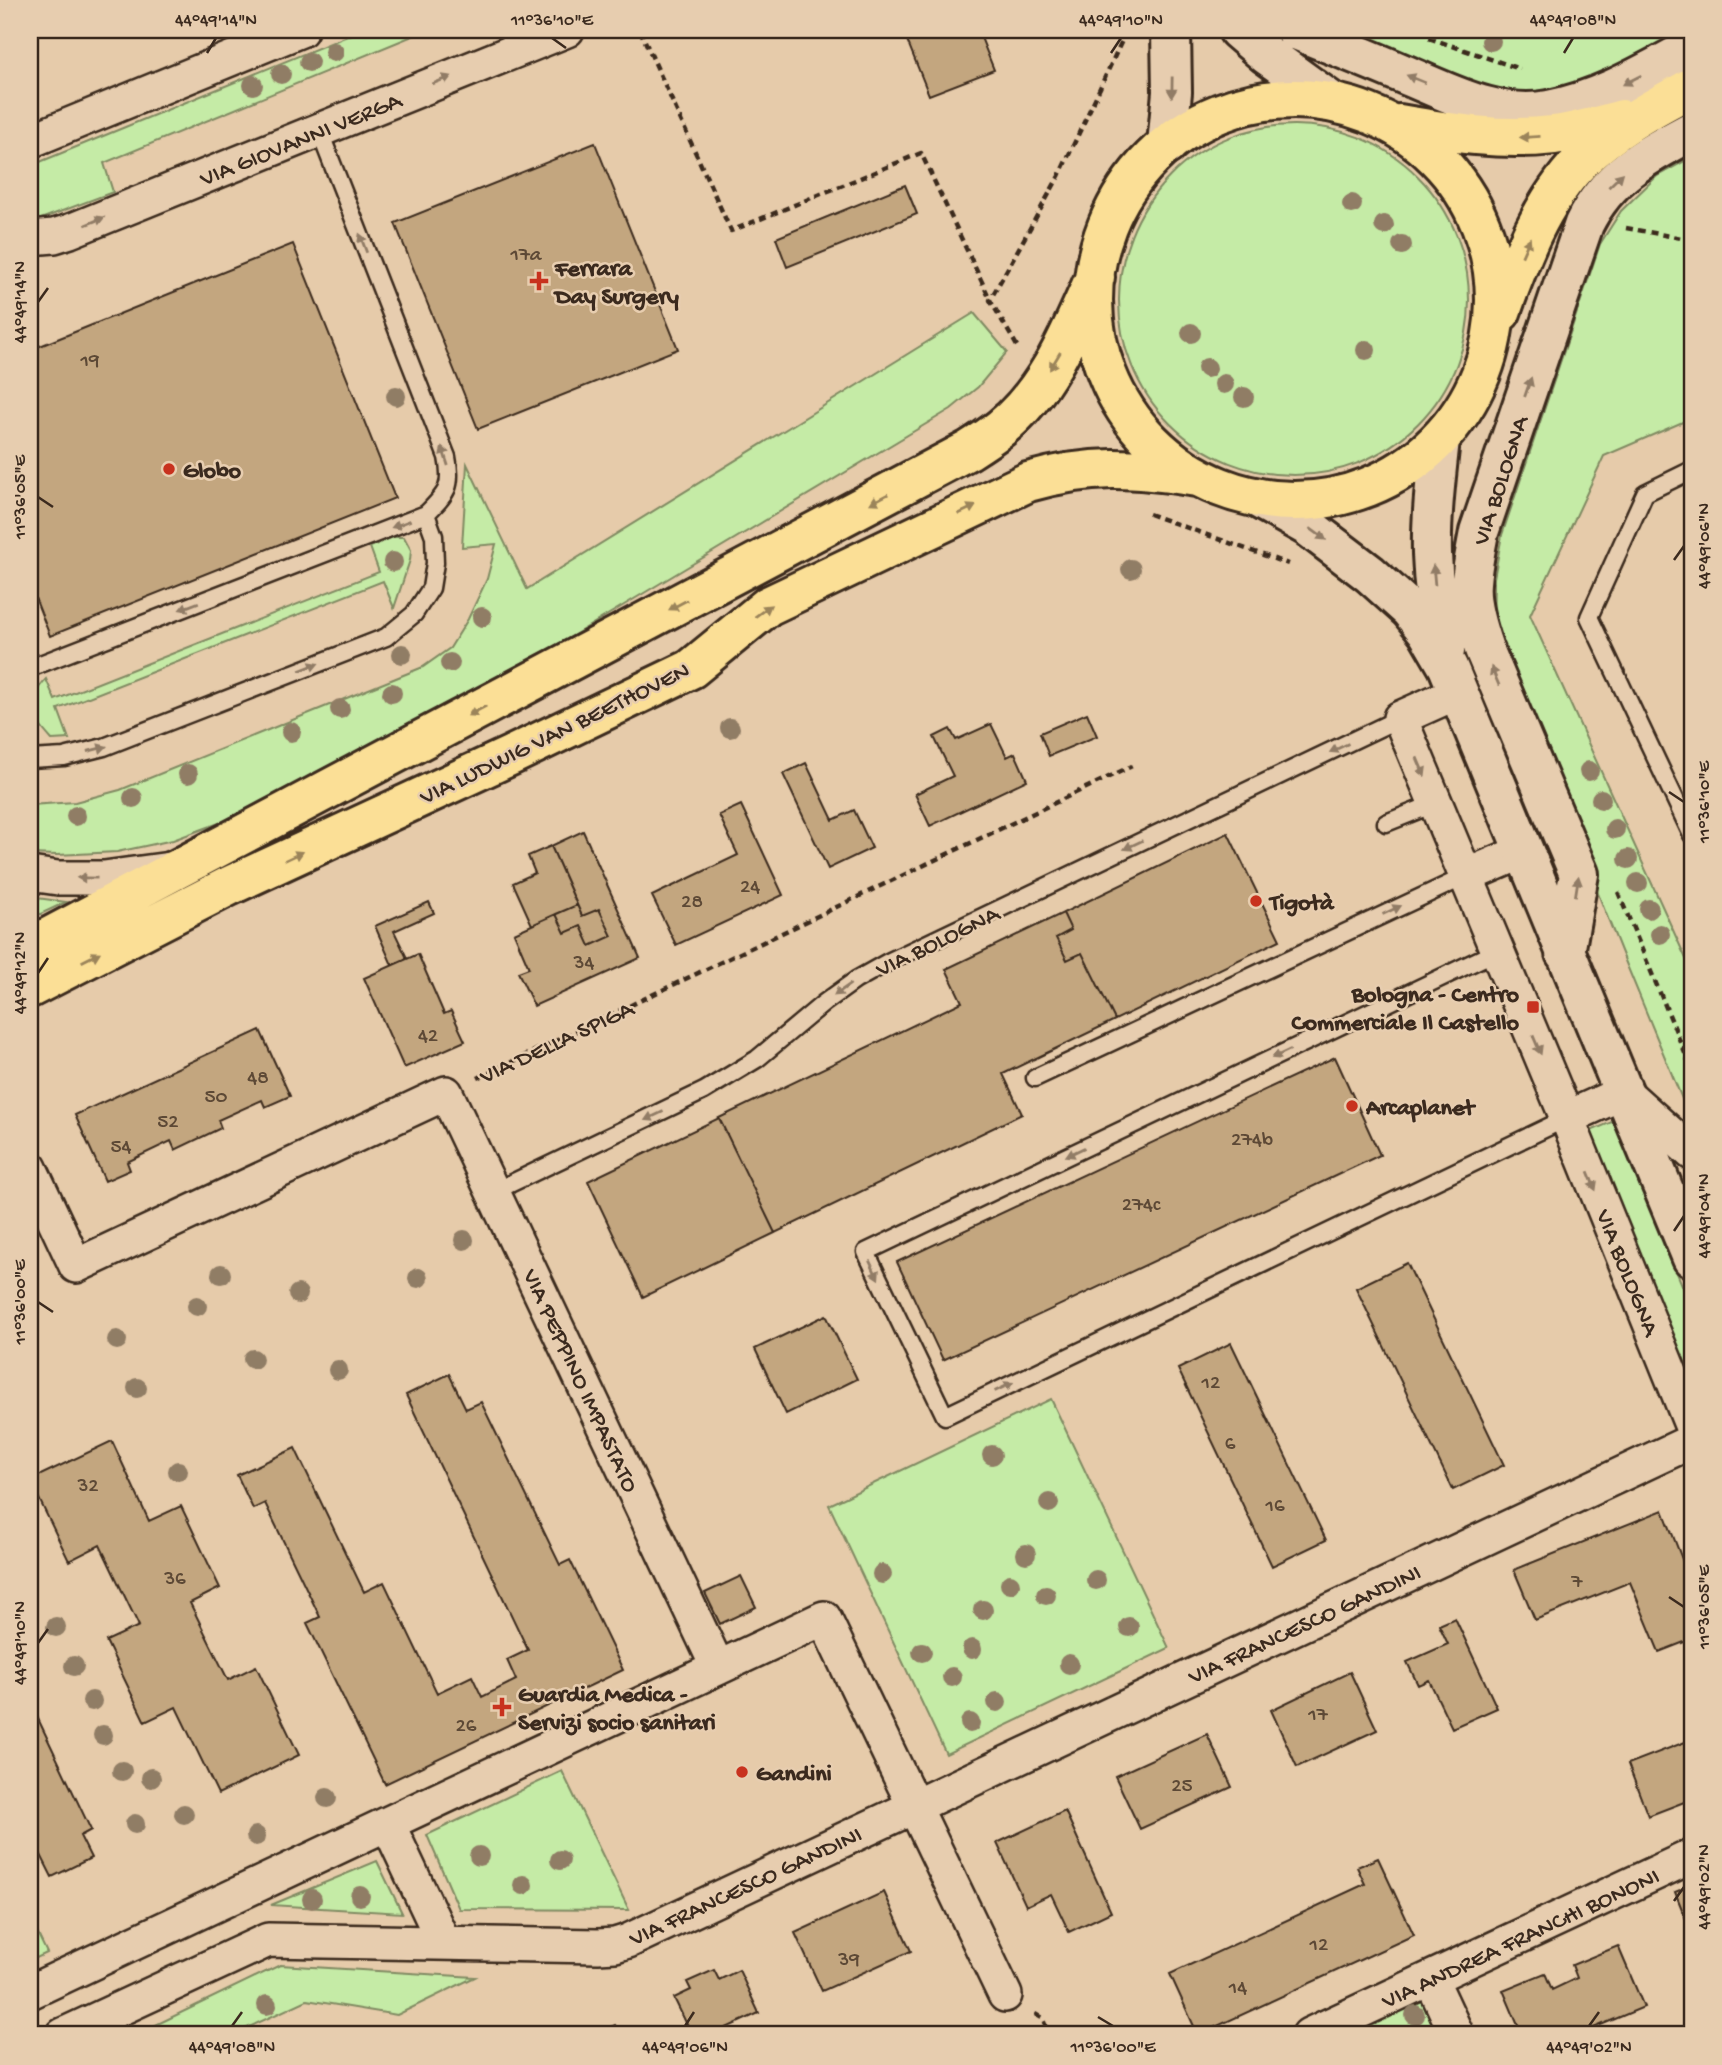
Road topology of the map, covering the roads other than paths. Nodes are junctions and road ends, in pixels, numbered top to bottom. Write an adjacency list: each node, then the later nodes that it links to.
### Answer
1 (301, 30): 13 (street)
2 (567, 30): 11 (street, VIA GIOVANNI VERGA, one-way to 2)
3 (1171, 30): 14 (street, one-way to 14)
4 (1238, 30): 8 (street, VIA BOLOGNA)
5 (1296, 30): 6 (street, one-way to 5)
6 (1692, 48)
7 (1692, 88): 9 (main road)
8 (1332, 102): 10 (main road, VIA BOLOGNA); 14 (main road, VIA BOLOGNA)
9 (1645, 113): 10 (main road, one-way to 10); 17 (main road, one-way to 9)
10 (1391, 123): 17 (main road, VIA BOLOGNA)
11 (318, 130): 15 (street, VIA GIOVANNI VERGA, one-way to 11); 22 (lane, one-way to 11)
12 (1692, 131): 36 (street, VIA BOLOGNA, one-way to 12)
13 (30, 141)
14 (1167, 145): 16 (main road, VIA BOLOGNA)
15 (30, 238)
16 (1095, 277): 20 (main road, VIA BOLOGNA); 31 (main road, VIA LUDWIG VAN BEETHOVEN, one-way to 31)
17 (1493, 334): 18 (main road, VIA BOLOGNA)
18 (1440, 439): 21 (main road, VIA BOLOGNA); 24 (street, VIA BOLOGNA, one-way to 18)
19 (1692, 470): 29 (lane)
20 (1197, 477): 21 (main road, VIA BOLOGNA); 37 (main road, VIA LUDWIG VAN BEETHOVEN, one-way to 20)
21 (1259, 499): 24 (street, VIA BOLOGNA, one-way to 24)
22 (426, 514): 23 (lane, one-way to 23); 26 (lane, one-way to 22)
23 (30, 668)
24 (1453, 679): 25 (street, VIA BOLOGNA); 30 (street, VIA BOLOGNA)
25 (1400, 718): 27 (street, VIA BOLOGNA, one-way to 27); 43 (lane, VIA BOLOGNA, one-way to 43)
26 (30, 759)
27 (1436, 803): 28 (lane); 33 (street, VIA BOLOGNA)
28 (1386, 823)
29 (1692, 835)
30 (1524, 851): 33 (street); 36 (street, VIA BOLOGNA)
31 (179, 868): 32 (street, one-way to 32); 34 (main road, VIA LUDWIG VAN BEETHOVEN)
32 (30, 874)
33 (1466, 876): 35 (street, VIA BOLOGNA); 38 (lane, one-way to 33)
34 (30, 947)
35 (1497, 951): 40 (street, VIA BOLOGNA, one-way to 40); 40 (lane, one-way to 40)
36 (1565, 953): 39 (street, VIA BOLOGNA)
37 (30, 988)
38 (1035, 1078)
39 (1624, 1092): 40 (street); 41 (street); 44 (street, VIA BOLOGNA)
40 (1567, 1118): 45 (street, VIA BOLOGNA, one-way to 45)
41 (1692, 1153)
42 (30, 1168): 43 (street, VIA PEPPINO IMPASTATO)
43 (492, 1192): 47 (street, VIA PEPPINO IMPASTATO)
44 (1692, 1258)
45 (1692, 1427)
46 (1692, 1441): 48 (street, VIA FRANCESCO GANDINI)
47 (718, 1668): 48 (street); 49 (street)
48 (915, 1805): 51 (street, VIA FRANCESCO GANDINI); 54 (street)
49 (388, 1824): 51 (street); 53 (street)
50 (1692, 1856): 52 (street, VIA ANDREA FRANCHI BONONI)
51 (444, 1943): 55 (street, VIA FRANCESCO GANDINI)
52 (1431, 1979): 56 (street, VIA ANDREA FRANCHI BONONI); 57 (street)
53 (30, 1992)
54 (1005, 1995)
55 (63, 2035)
56 (1309, 2035)
57 (1457, 2035)

